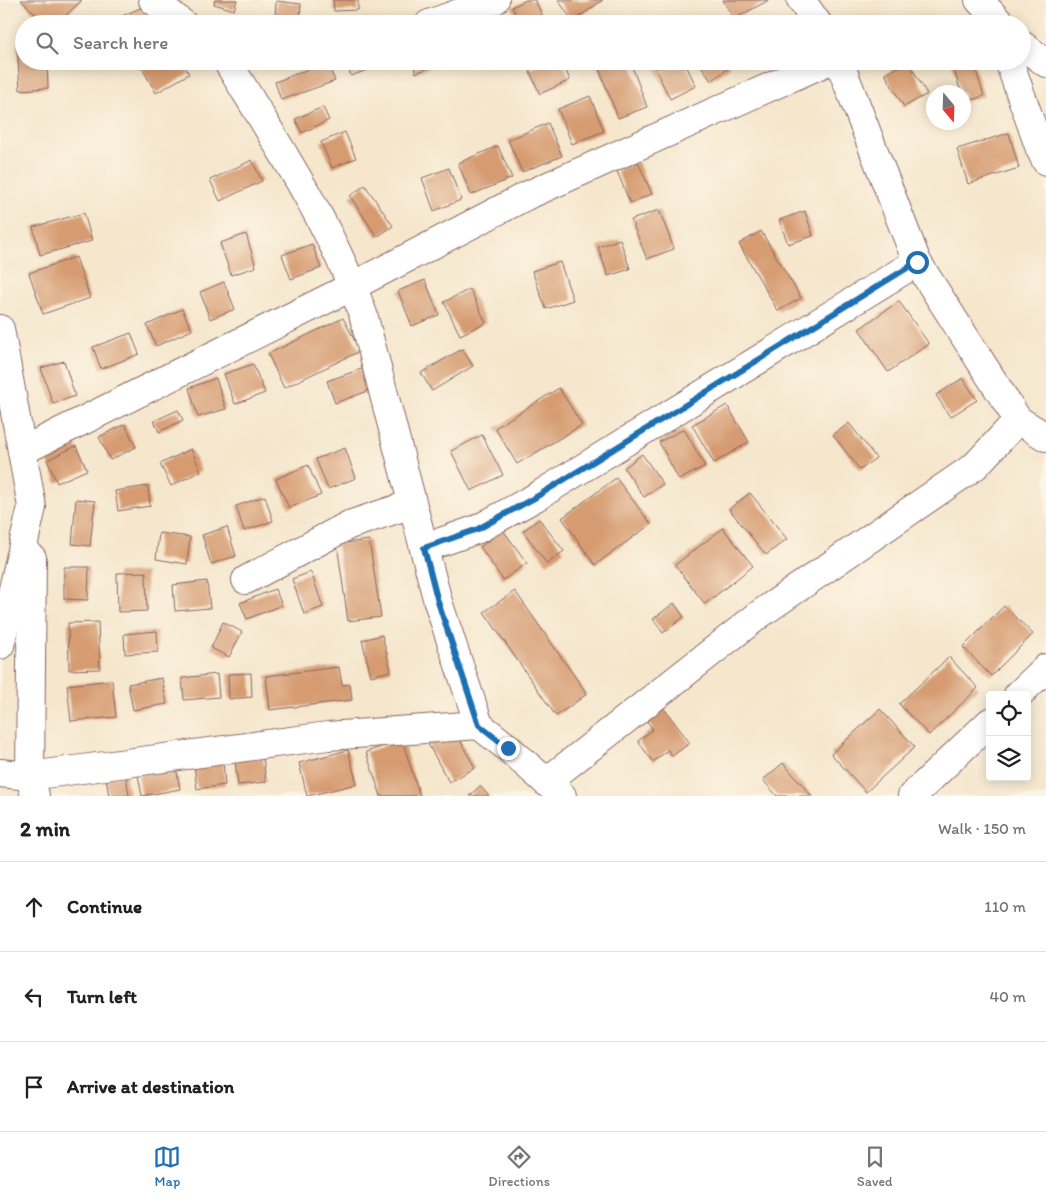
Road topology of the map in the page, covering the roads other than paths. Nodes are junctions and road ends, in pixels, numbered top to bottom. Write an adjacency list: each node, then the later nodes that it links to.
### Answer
1 (153, 0): 5 (street)
2 (496, 0): 6 (street)
3 (801, 0): 7 (street)
4 (979, 0): 8 (street)
5 (172, 15)
6 (454, 15)
7 (812, 15)
8 (993, 15)
9 (1031, 52): 10 (street)
10 (1046, 63)
11 (232, 70): 17 (street)
12 (808, 70): 17 (street)
13 (842, 70): 16 (street)
14 (1013, 70): 15 (street)
15 (1046, 161)
16 (917, 262): 19 (street); 24 (street)
17 (353, 286): 21 (street); 22 (street)
18 (0, 329): 21 (street)
19 (1018, 420): 20 (street); 33 (street)
20 (1046, 437)
21 (22, 451): 23 (street)
22 (412, 504): 24 (street); 25 (street)
23 (32, 507): 26 (street); 32 (street)
24 (424, 548): 29 (street)
25 (246, 580)
26 (0, 645)
27 (1046, 668): 28 (street)
28 (1022, 691)
29 (479, 725): 32 (street); 33 (street)
30 (986, 726): 34 (street)
31 (0, 772): 32 (street)
32 (33, 786)
33 (554, 789)
34 (912, 796)

